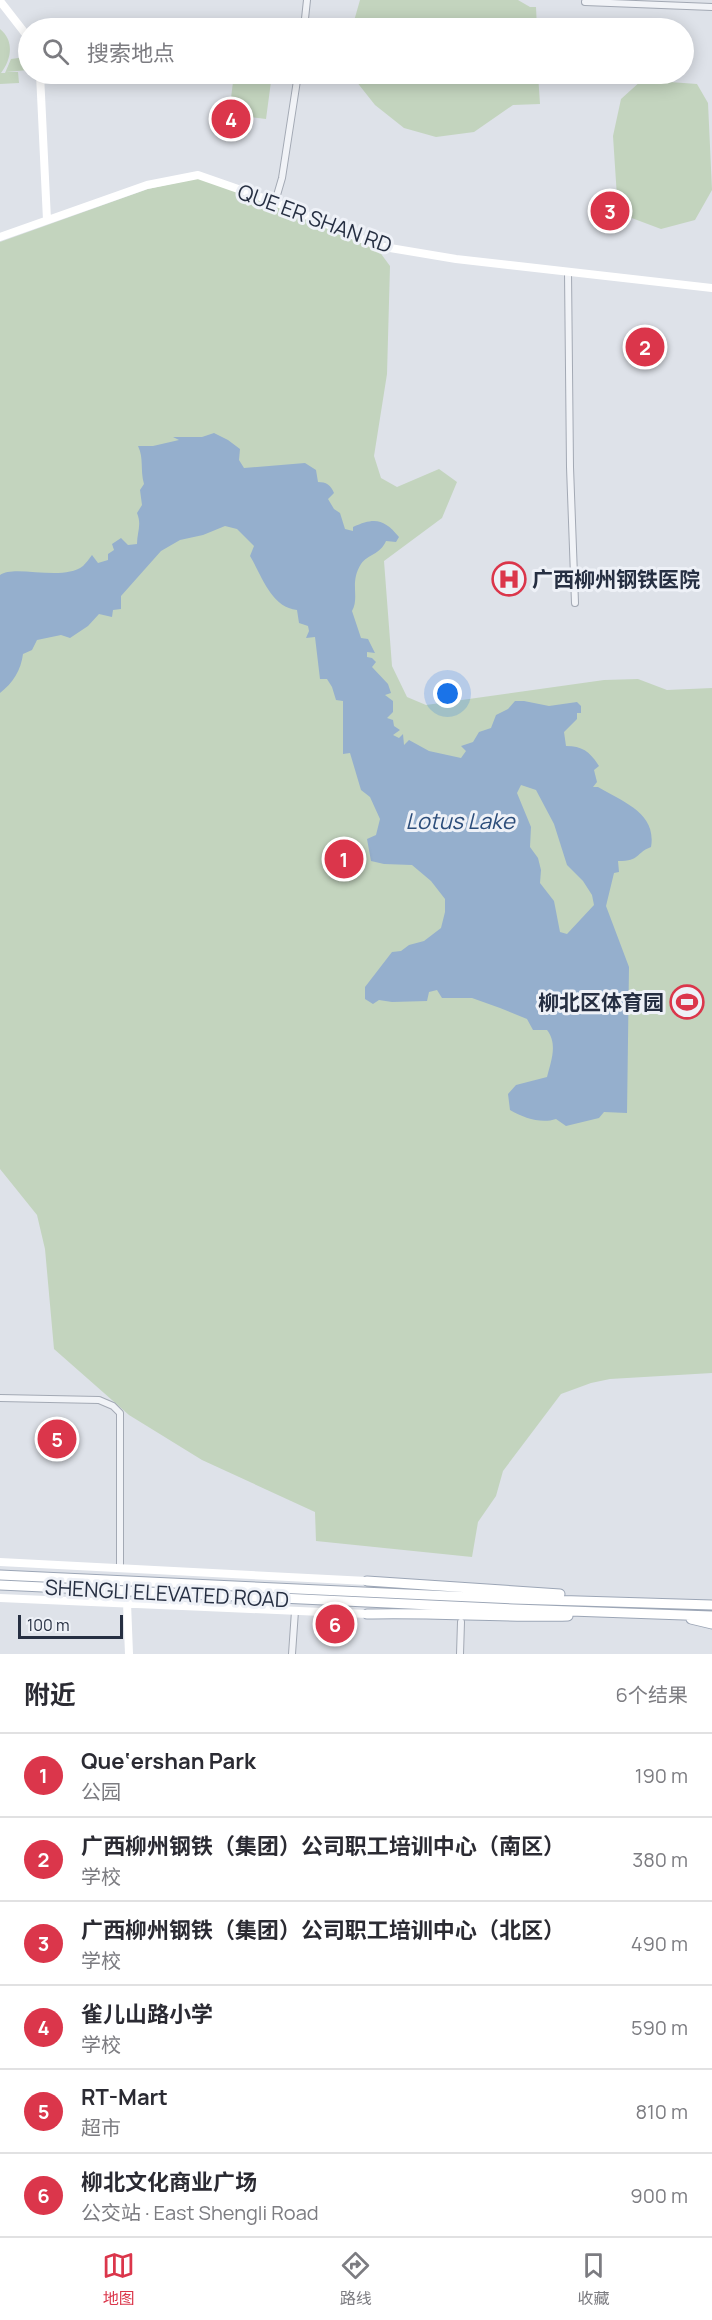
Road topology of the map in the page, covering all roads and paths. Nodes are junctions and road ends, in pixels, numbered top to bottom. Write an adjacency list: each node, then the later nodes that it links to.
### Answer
1 (307, 0): 6 (street)
2 (0, 1): 7 (street)
3 (585, 2): 4 (street)
4 (682, 3): 5 (street)
5 (712, 7)
6 (305, 18)
7 (18, 24)
8 (40, 84): 11 (street)
9 (296, 84): 10 (street)
10 (275, 202): 11 (street, QUE ER SHAN RD); 13 (street, QUE ER SHAN RD)
11 (47, 220): 12 (street, QUE ER SHAN RD)
12 (0, 237)
13 (568, 272): 14 (street, QUE ER SHAN RD); 15 (street)
14 (712, 288)
15 (575, 603)
16 (0, 1398): 18 (street)
17 (0, 1562): 18 (street)
18 (120, 1568): 20 (street)
19 (0, 1575): 24 (main road)
20 (368, 1581): 26 (main road)
21 (0, 1585): 24 (main road, SHENGLI ELEVATED ROAD)
22 (0, 1598): 23 (street)
23 (128, 1604): 27 (street); 33 (street)
24 (513, 1604): 26 (main road)
25 (712, 1605): 26 (main road)
26 (613, 1607): 28 (main road); 31 (main road)
27 (295, 1611): 29 (street); 34 (street)
28 (644, 1613): 30 (main road); 32 (main road)
29 (367, 1614): 31 (main road)
30 (712, 1616)
31 (460, 1618): 35 (street)
32 (712, 1622)
33 (129, 1654)
34 (292, 1654)
35 (460, 1654)

